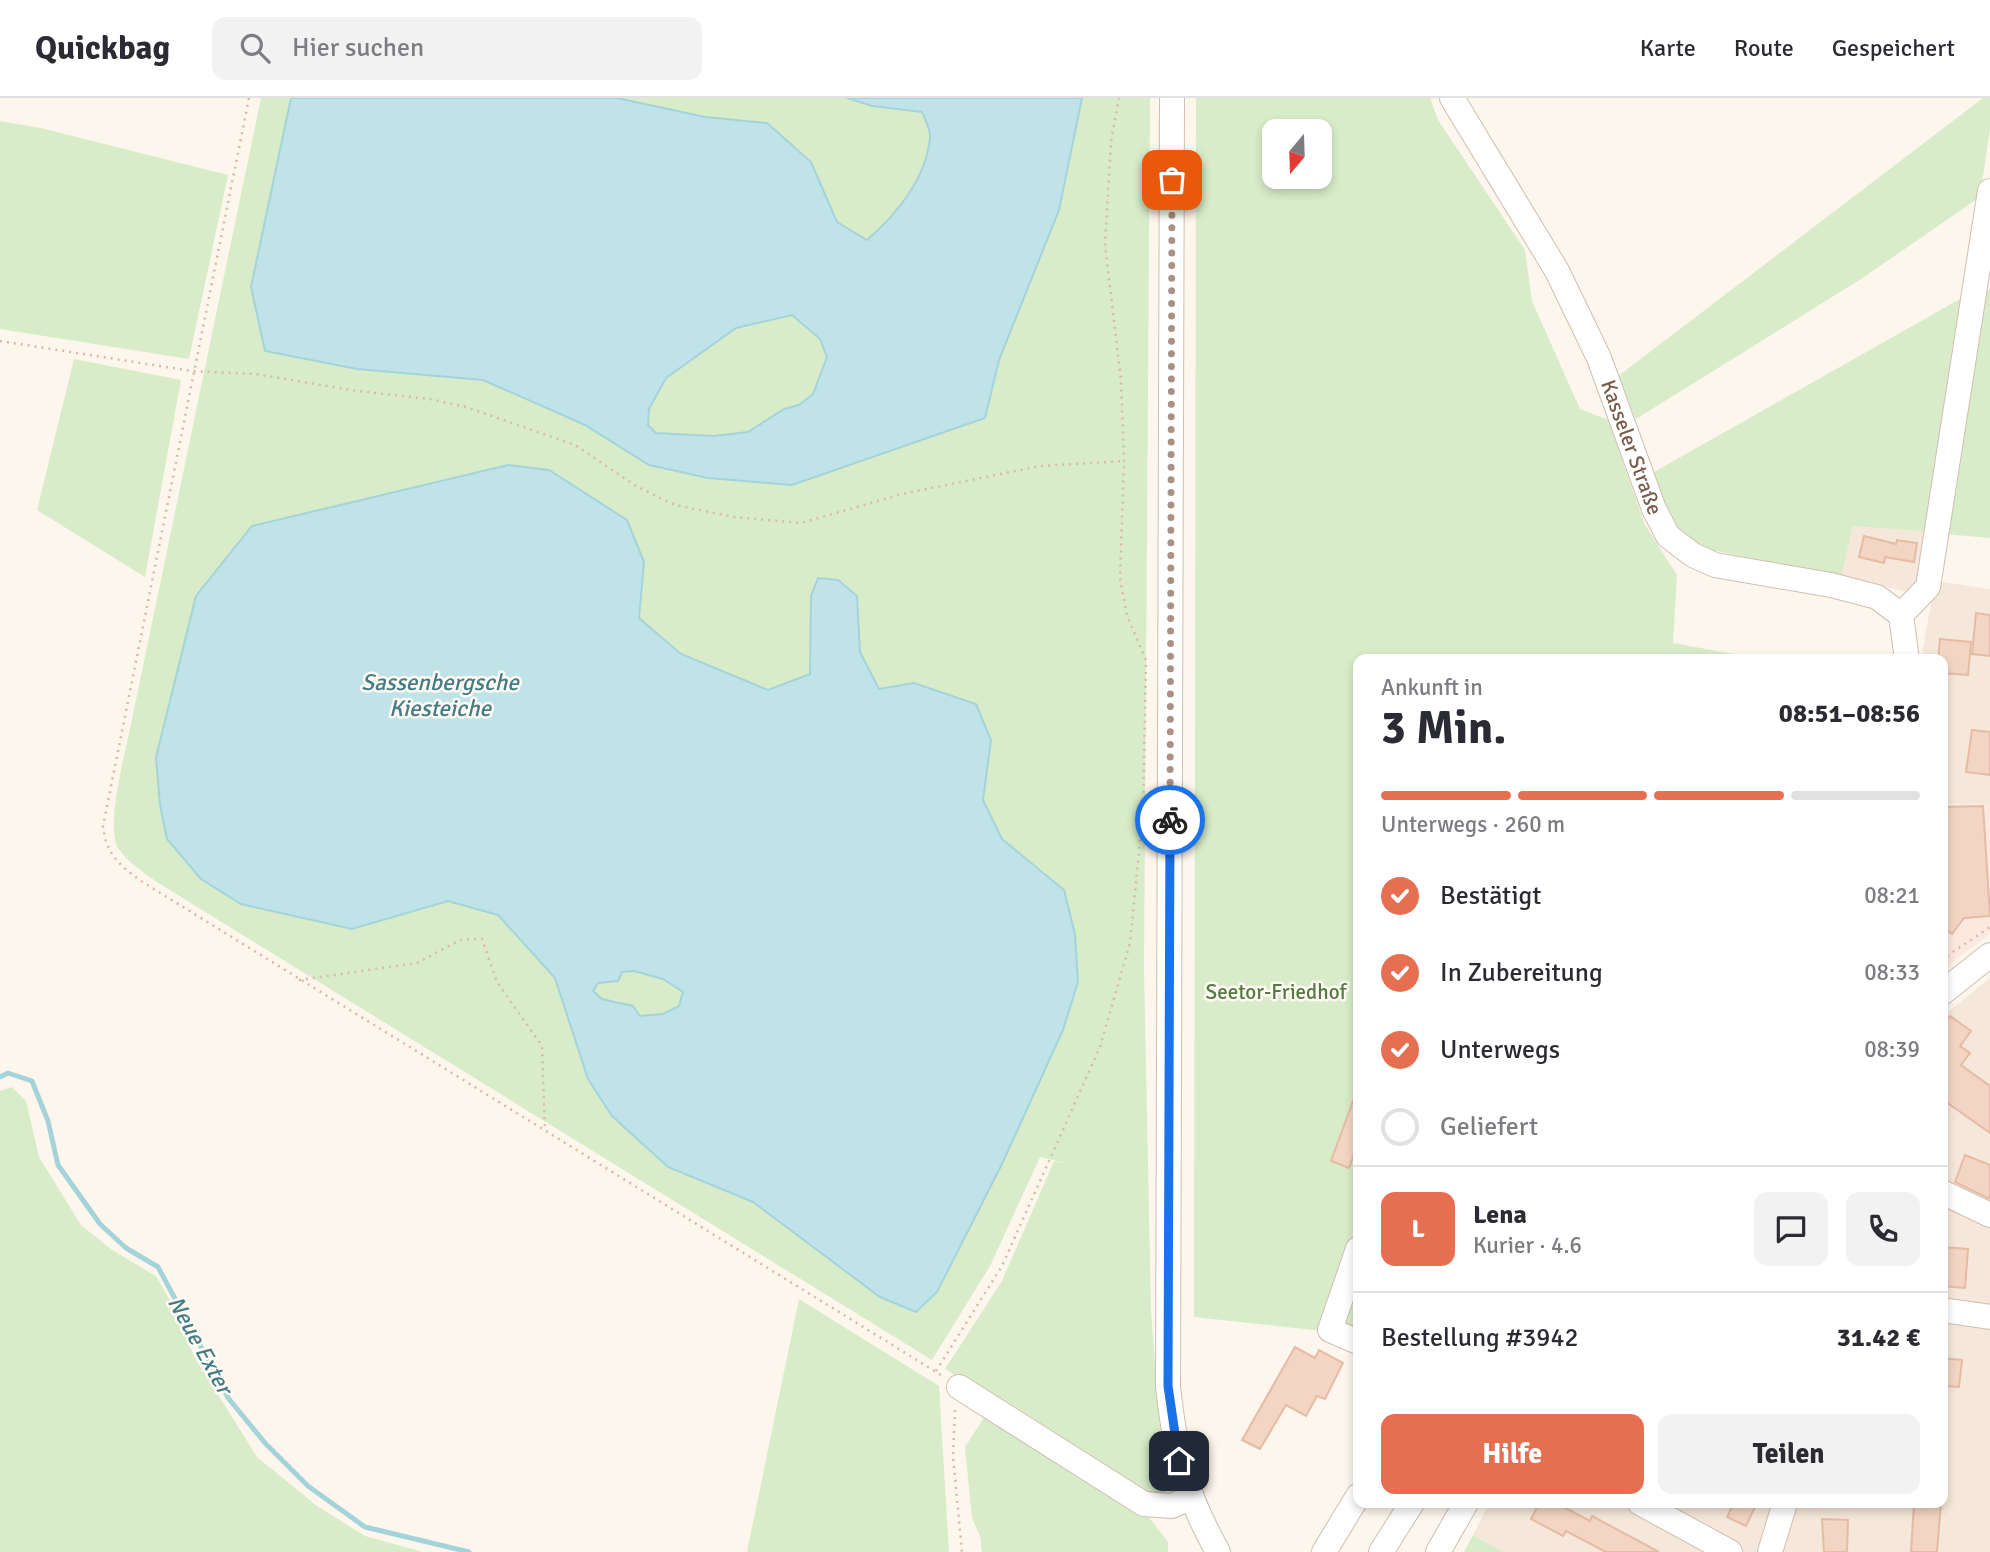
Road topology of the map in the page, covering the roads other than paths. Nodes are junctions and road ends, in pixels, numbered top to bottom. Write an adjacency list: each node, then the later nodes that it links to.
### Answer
1 (1172, 98): 15 (street)
2 (1452, 98): 4 (street, Kasseler Straße)
3 (1990, 191): 4 (street)
4 (1901, 615): 5 (street)
5 (1906, 654)
6 (1990, 955): 7 (street)
7 (1948, 988)
8 (1948, 1195): 9 (street)
9 (1990, 1215)
10 (1353, 1263): 13 (street)
11 (1948, 1311): 12 (street)
12 (1990, 1317)
13 (1353, 1340)
14 (960, 1387): 15 (street)
15 (1189, 1498): 21 (street)
16 (1353, 1504): 22 (street)
17 (1409, 1508): 23 (street)
18 (1463, 1508): 24 (street)
19 (1649, 1508): 25 (street)
20 (1783, 1508): 26 (street)
21 (1218, 1552)
22 (1324, 1552)
23 (1381, 1552)
24 (1438, 1552)
25 (1730, 1552)
26 (1770, 1552)

